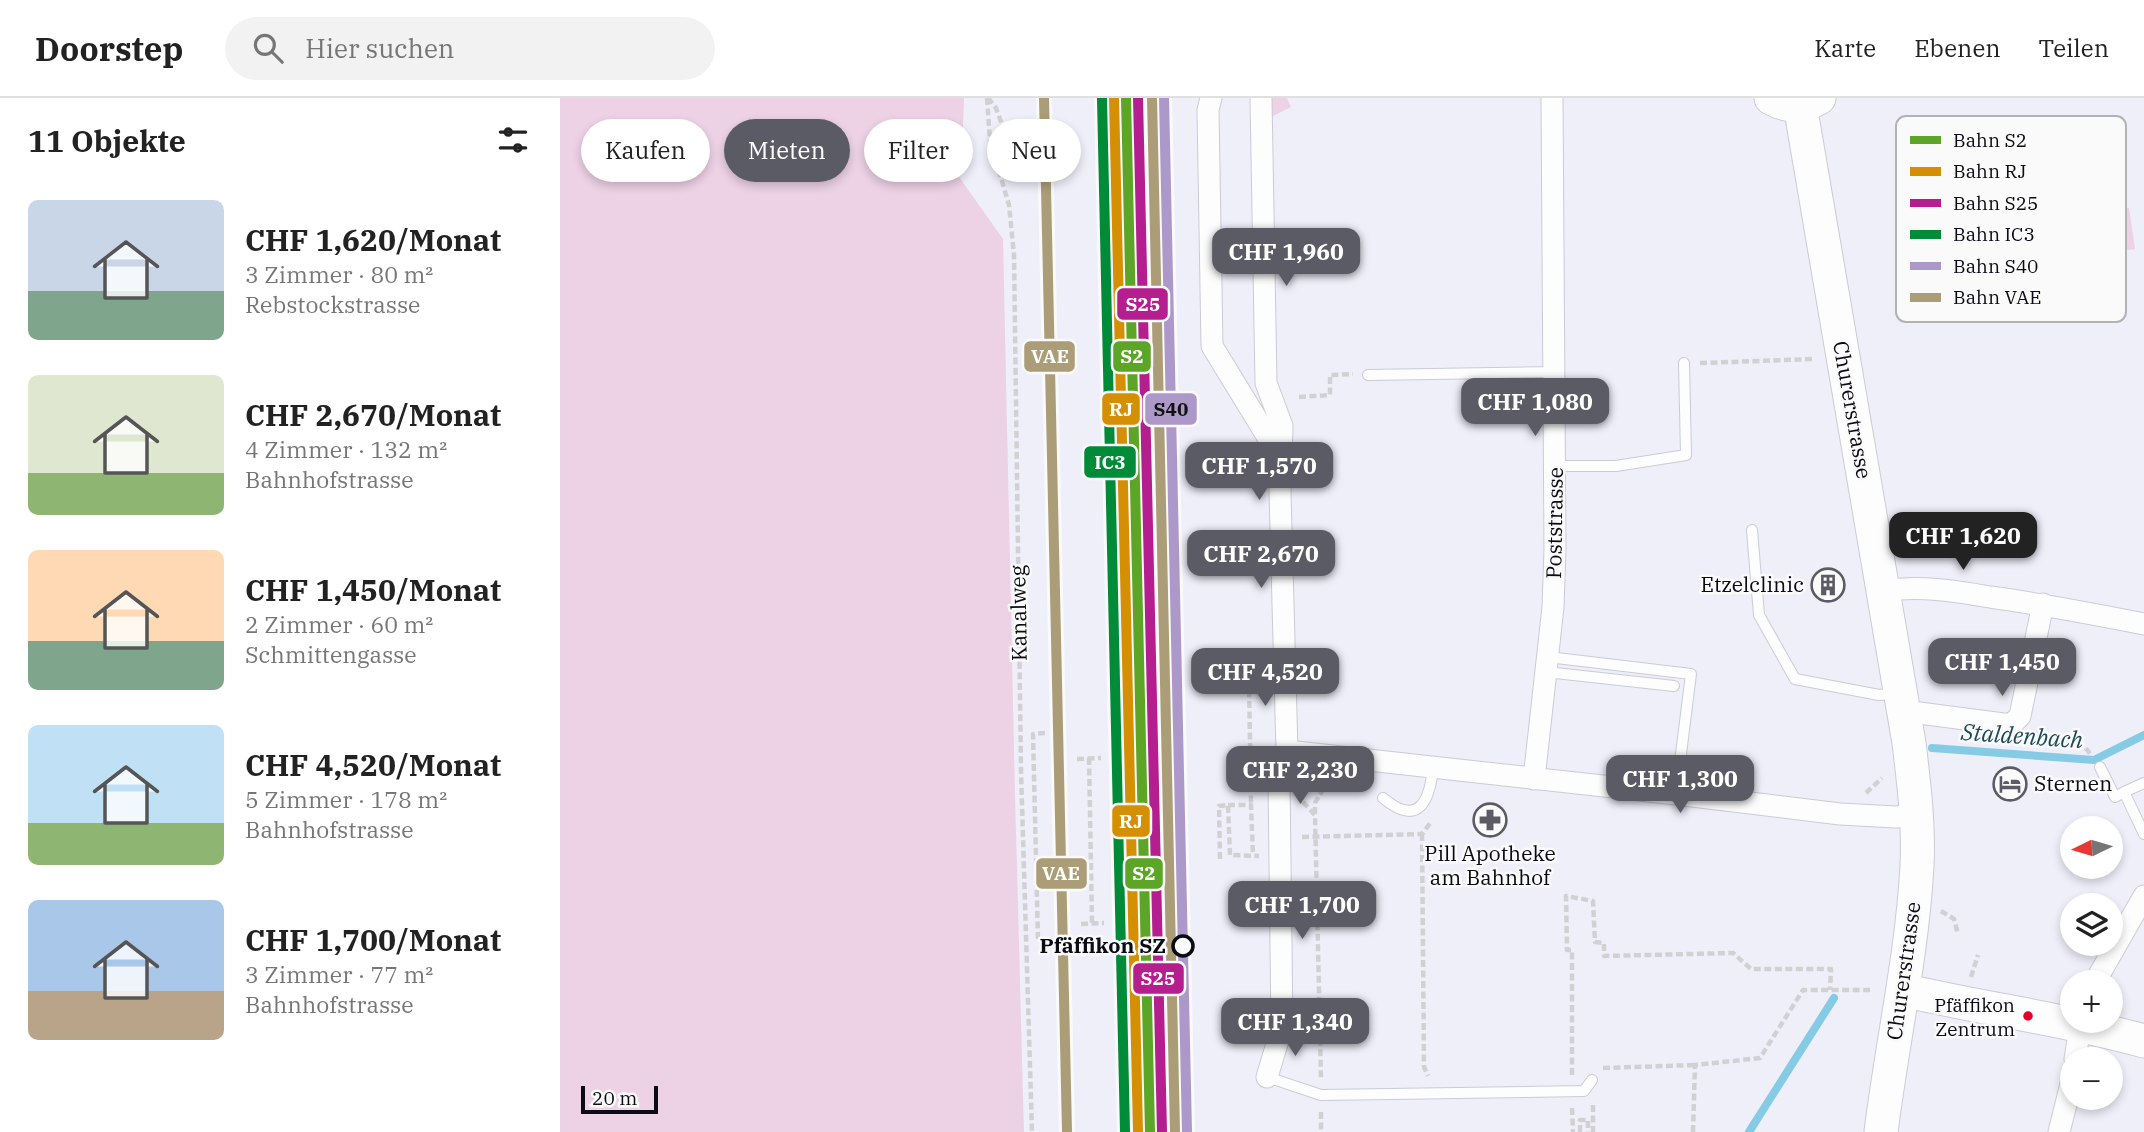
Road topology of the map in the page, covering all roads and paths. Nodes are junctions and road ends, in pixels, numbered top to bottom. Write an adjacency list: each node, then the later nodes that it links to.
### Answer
1 (988, 98): 6 (path); 37 (path, Kanalweg)
2 (1552, 98): 9 (street, Poststrasse)
3 (1796, 101): 7 (main road, Churerstrasse)
4 (1211, 102): 13 (street)
5 (1260, 104): 12 (street)
6 (1000, 119)
7 (1843, 358): 8 (path); 18 (main road, Churerstrasse)
8 (1684, 363): 15 (lane)
9 (1555, 372): 11 (lane); 15 (street, Poststrasse)
10 (1350, 374): 14 (path)
11 (1368, 375)
12 (1266, 383): 13 (lane); 16 (street)
13 (1240, 392): 16 (street)
14 (1299, 397)
15 (1556, 466): 21 (street, Poststrasse)
16 (1279, 473): 28 (street)
17 (1752, 530): 24 (lane)
18 (1883, 591): 19 (street); 24 (main road, Churerstrasse)
19 (2043, 604): 20 (street); 25 (street)
20 (2144, 624)
21 (1547, 665): 23 (lane); 40 (street, Poststrasse); 43 (lane)
22 (1248, 680): 46 (path)
23 (1674, 686)
24 (1902, 702): 25 (street); 48 (main road, Churerstrasse)
25 (2011, 725): 27 (path)
26 (1045, 733): 38 (path)
27 (2085, 747)
28 (1287, 751): 35 (street); 76 (street)
29 (1172, 757): 33 (path)
30 (1088, 758): 31 (path); 34 (path); 59 (path)
31 (1101, 758)
32 (1148, 758): 33 (path)
33 (1160, 758): 64 (path)
34 (1077, 759)
35 (1433, 767): 40 (street); 44 (lane)
36 (2100, 767): 42 (lane)
37 (1021, 771): 38 (path); 57 (path, Kanalweg)
38 (1033, 771): 58 (path)
39 (1332, 773): 47 (path)
40 (1534, 779): 43 (street)
41 (2144, 783): 42 (lane)
42 (2124, 792): 50 (lane)
43 (1676, 794): 48 (street)
44 (1383, 798)
45 (1228, 805): 46 (path); 52 (path); 53 (path)
46 (1251, 805): 52 (path)
47 (1315, 814)
48 (1917, 815): 71 (main road, Churerstrasse)
49 (1422, 834): 79 (path)
50 (2144, 834)
51 (1299, 838): 80 (path)
52 (1253, 855): 54 (path)
53 (1220, 859)
54 (1259, 864)
55 (2144, 896): 68 (street)
56 (1936, 908): 65 (path)
57 (1024, 922): 58 (path); 84 (path, Kanalweg)
58 (1037, 922): 66 (path)
59 (1092, 923): 60 (path); 61 (path)
60 (1104, 923)
61 (1081, 924)
62 (1176, 925): 64 (path)
63 (1152, 926): 64 (path)
64 (1164, 926)
65 (1958, 934)
66 (1051, 940)
67 (1978, 955): 69 (path)
68 (2102, 970)
69 (1969, 980)
70 (1830, 990): 71 (path); 75 (path); 78 (path)
71 (1890, 990): 72 (main road); 89 (main road, Churerstrasse)
72 (2060, 1020)
73 (2116, 1033): 74 (main road)
74 (2144, 1041)
75 (1695, 1065): 77 (path); 88 (path)
76 (1267, 1077): 80 (lane)
77 (1592, 1080): 78 (lane)
78 (1572, 1092): 79 (lane)
79 (1436, 1093): 80 (lane)
80 (1321, 1094): 85 (path)
81 (1584, 1109): 83 (path)
82 (2064, 1110): 90 (street)
83 (1584, 1120): 86 (path); 87 (path)
84 (1032, 1132)
85 (1321, 1132)
86 (1580, 1132)
87 (1588, 1132)
88 (1693, 1132)
89 (1881, 1132)
90 (2059, 1132)

